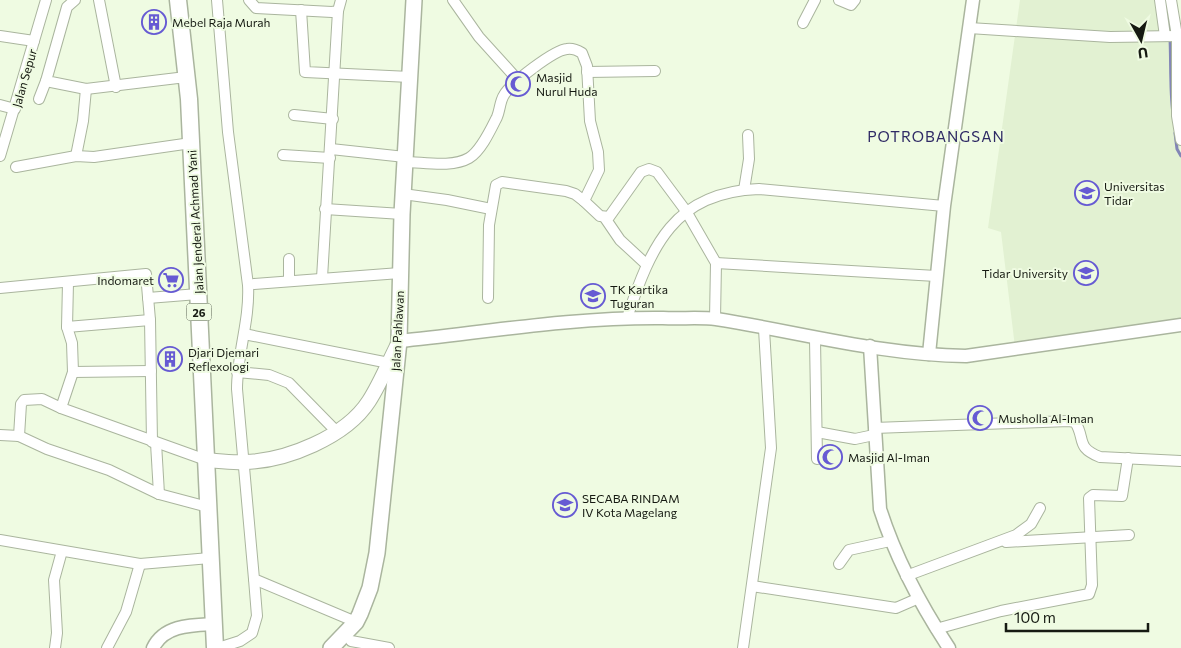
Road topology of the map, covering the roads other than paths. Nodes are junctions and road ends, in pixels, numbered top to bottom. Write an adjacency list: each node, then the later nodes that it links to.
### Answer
1 (46, 0): 22 (street, Jalan Sepur)
2 (75, 0): 30 (street)
3 (99, 0): 31 (street)
4 (178, 0): 27 (highway, Jalan Jenderal Achmad Yani / 26)
5 (217, 0): 75 (street)
6 (249, 0): 16 (street)
7 (341, 0): 17 (street)
8 (414, 0): 28 (main road, Jalan Pahlawan)
9 (453, 0): 29 (street)
10 (815, 0): 18 (street)
11 (839, 0): 12 (street)
12 (855, 0)
13 (972, 0): 19 (street)
14 (1160, 0): 21 (street)
15 (1171, 0): 21 (street)
16 (301, 10): 17 (street); 26 (street)
17 (338, 11): 26 (street)
18 (803, 23)
19 (970, 28): 21 (street); 50 (street)
20 (0, 36): 22 (street)
21 (1170, 36): 23 (street)
22 (34, 41): 35 (street, Jalan Sepur)
23 (1179, 50): 39 (street)
24 (655, 71): 25 (street)
25 (587, 72): 29 (street); 49 (street)
26 (335, 73): 28 (street); 37 (street)
27 (186, 77): 31 (street); 40 (highway, Jalan Jenderal Achmad Yani / 26)
28 (410, 77): 45 (main road, Jalan Pahlawan)
29 (517, 79): 45 (street)
30 (46, 81): 32 (street); 33 (street)
31 (116, 87): 32 (street)
32 (86, 90): 44 (street)
33 (39, 99)
34 (0, 105): 35 (street)
35 (15, 109): 43 (street, Jalan Sepur)
36 (294, 115): 37 (street)
37 (333, 119): 41 (street)
38 (748, 134): 47 (street)
39 (1181, 140)
40 (191, 143): 44 (street); 66 (highway, Jalan Jenderal Achmad Yani / 26)
41 (330, 154): 42 (street); 45 (street); 52 (street)
42 (283, 155)
43 (0, 156)
44 (76, 156): 46 (street)
45 (405, 159): 48 (main road, Jalan Pahlawan)
46 (16, 167)
47 (744, 190): 50 (street); 53 (street)
48 (403, 194): 51 (street); 54 (main road, Jalan Pahlawan)
49 (584, 201): 51 (street); 55 (street)
50 (944, 206): 60 (street)
51 (491, 209): 68 (street)
52 (326, 210): 54 (street); 61 (street)
53 (686, 210): 55 (street); 57 (street); 58 (street)
54 (402, 214): 59 (main road, Jalan Pahlawan)
55 (605, 218): 58 (street)
56 (289, 259): 62 (street)
57 (716, 263): 60 (street); 70 (street)
58 (646, 264): 69 (street)
59 (400, 274): 61 (street); 77 (main road, Jalan Pahlawan)
60 (936, 276): 79 (street)
61 (322, 278): 62 (street)
62 (289, 281): 64 (street)
63 (68, 283): 65 (street); 67 (street); 73 (street)
64 (254, 284)
65 (0, 288)
66 (198, 294): 67 (street); 95 (highway, Jalan Jenderal Achmad Yani / 26)
67 (148, 298): 71 (street)
68 (488, 298)
69 (627, 318): 70 (street); 77 (street)
70 (715, 319): 74 (street)
71 (150, 320): 73 (street); 82 (street)
72 (1181, 325): 79 (street)
73 (67, 327): 81 (street)
74 (764, 329): 76 (street); 112 (street)
75 (244, 334): 80 (street); 83 (street)
76 (815, 339): 78 (street); 88 (street)
77 (399, 341): 80 (main road); 86 (main road, Jalan Pahlawan)
78 (870, 346): 79 (street); 89 (street)
79 (929, 354)
80 (389, 363): 84 (main road)
81 (73, 372): 82 (street); 85 (street)
82 (151, 372): 92 (street)
83 (237, 372): 87 (street); 96 (street)
84 (368, 402): 86 (main road); 87 (main road)
85 (60, 408): 91 (street); 92 (street)
86 (390, 413): 114 (main road, Jalan Pahlawan)
87 (336, 431): 96 (main road)
88 (818, 432): 89 (street); 94 (street)
89 (874, 432): 93 (street); 104 (street)
90 (0, 435): 91 (street)
91 (19, 436): 98 (street)
92 (154, 442): 95 (street); 98 (street)
93 (1128, 458): 97 (street); 102 (street)
94 (817, 459)
95 (206, 460): 96 (main road); 99 (highway, Jalan Jenderal Achmad Yani / 26)
96 (244, 462): 111 (street)
97 (1181, 462)
98 (159, 494): 99 (street)
99 (208, 507): 107 (highway, Jalan Jenderal Achmad Yani / 26)
100 (1040, 508): 105 (street)
101 (1129, 535): 102 (street)
102 (1090, 536): 105 (street); 116 (street)
103 (0, 540): 106 (street)
104 (890, 542): 109 (street); 110 (street)
105 (997, 543): 110 (street)
106 (62, 551): 108 (street); 118 (street)
107 (210, 558): 108 (street); 115 (highway, Jalan Jenderal Achmad Yani / 26)
108 (140, 564): 119 (street)
109 (839, 564)
110 (906, 576): 113 (street)
111 (254, 579): 114 (street); 121 (street)
112 (752, 586): 113 (street); 124 (street)
113 (919, 598): 116 (street)
114 (356, 622): 117 (main road, Jalan Pahlawan)
115 (212, 624): 120 (street); 121 (highway, 26)
116 (936, 629): 125 (street)
117 (349, 641): 122 (main road, Jalan Pahlawan); 123 (street)
118 (55, 648)
119 (107, 648)
120 (153, 648)
121 (217, 648)
122 (331, 648)
123 (389, 648)
124 (742, 648)
125 (948, 648)

